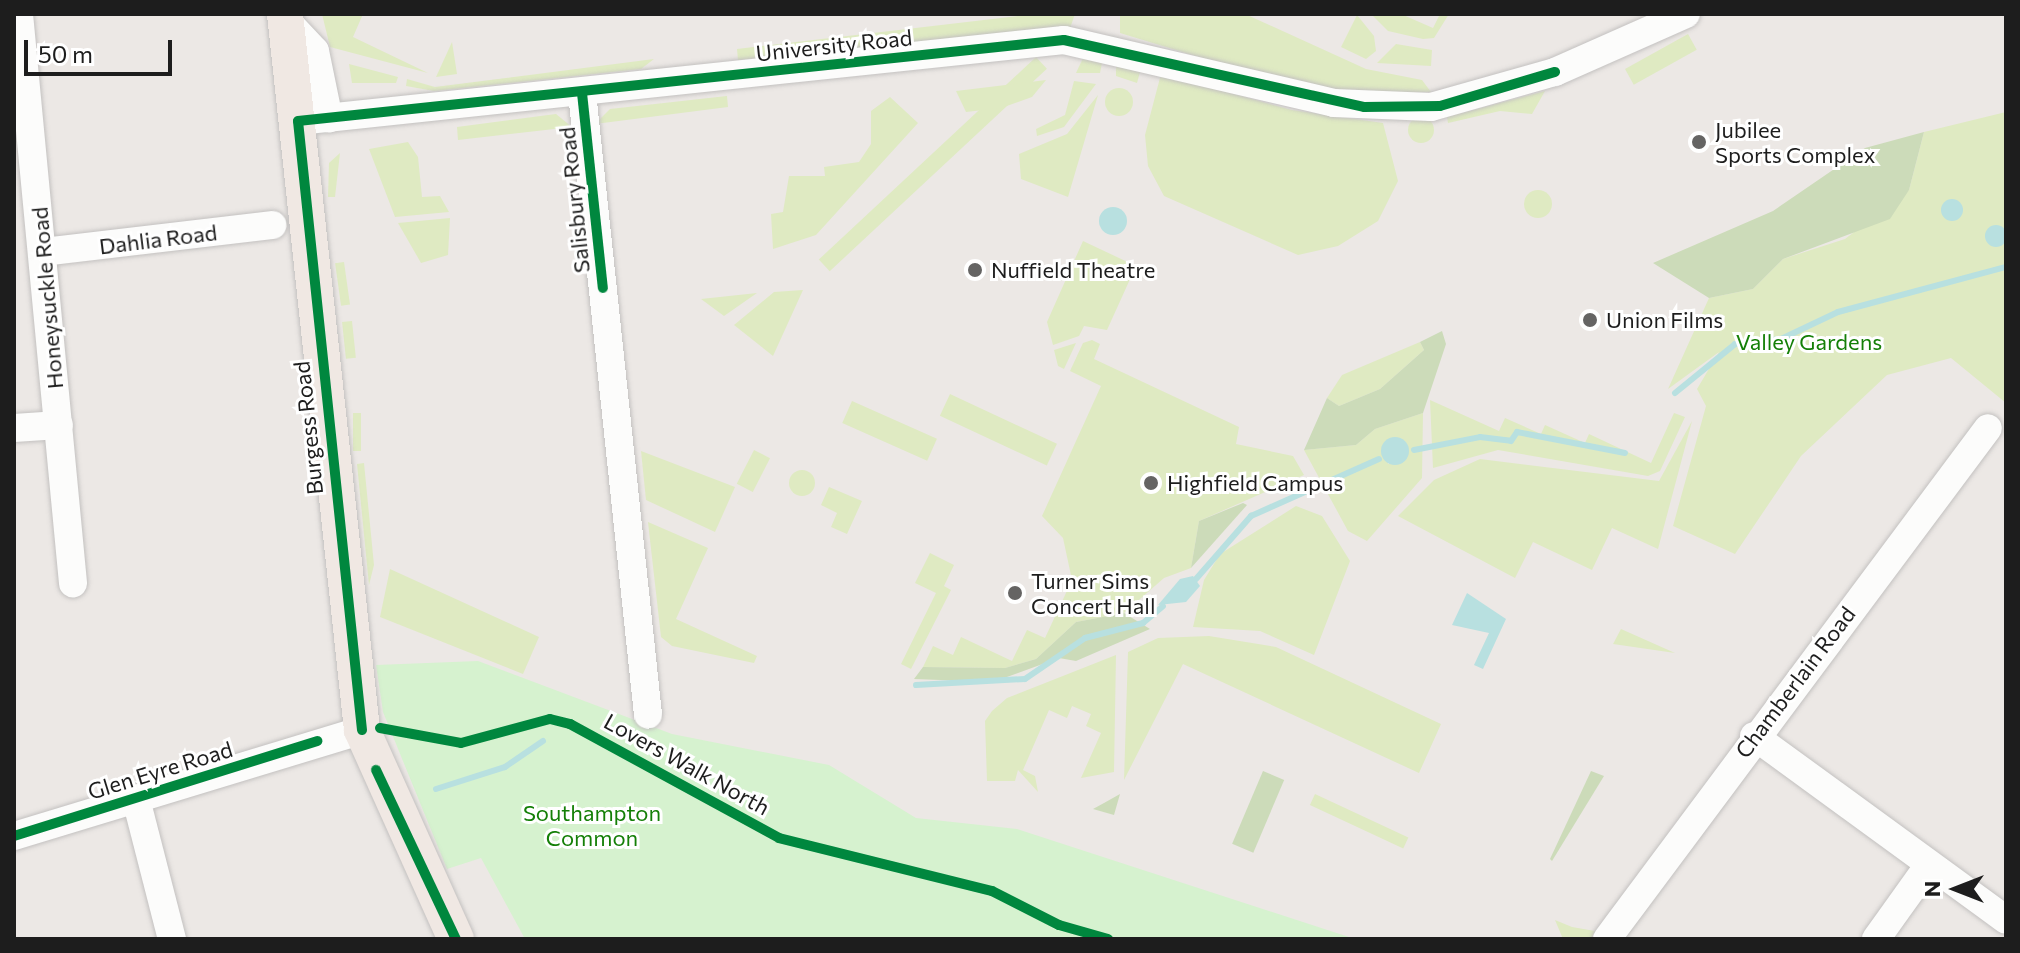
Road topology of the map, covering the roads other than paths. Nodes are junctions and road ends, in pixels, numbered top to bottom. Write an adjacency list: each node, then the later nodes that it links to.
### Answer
1 (19, 14): 6 (street, Honeysuckle Road)
2 (1686, 14): 4 (street, University Road)
3 (285, 17): 5 (main road, Burgess Road)
4 (582, 93): 5 (street, University Road); 13 (street, Salisbury Road)
5 (313, 120): 14 (main road, Burgess Road)
6 (26, 206): 8 (street, Honeysuckle Road)
7 (272, 225): 8 (street, Dahlia Road)
8 (43, 252): 9 (street, Honeysuckle Road)
9 (59, 425): 10 (street); 12 (street, Honeysuckle Road)
10 (14, 428)
11 (1988, 428): 15 (street, Chamberlain Road)
12 (73, 583)
13 (648, 715)
14 (362, 730): 16 (street, Glen Eyre Road); 21 (main road, Burgess Road)
15 (1754, 736): 18 (street); 22 (street, Chamberlain Road)
16 (136, 799): 17 (street, Glen Eyre Road); 20 (street)
17 (14, 836)
18 (1929, 865): 19 (street); 23 (street)
19 (2006, 920)
20 (172, 939)
21 (456, 939)
22 (1607, 939)
23 (1876, 939)

